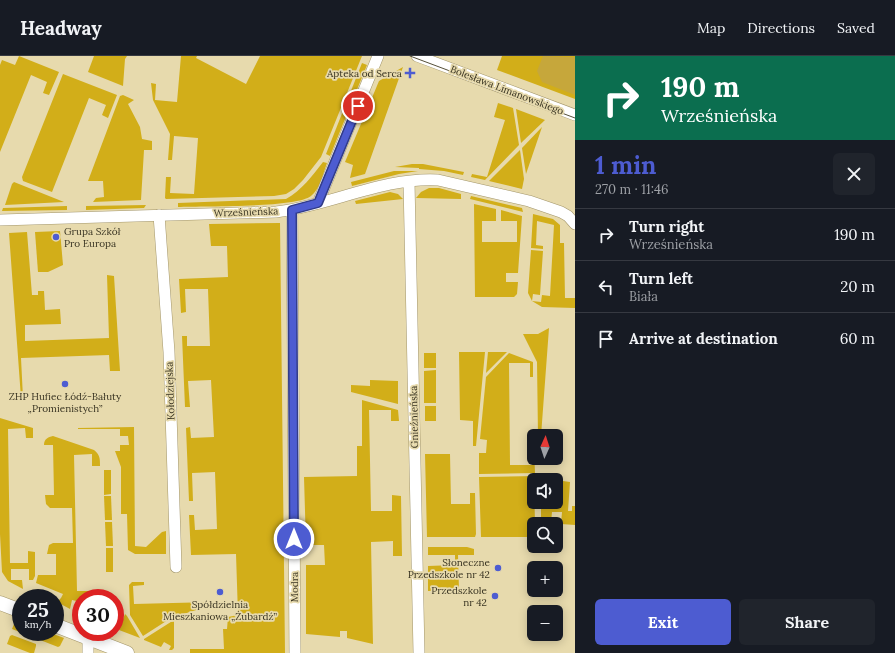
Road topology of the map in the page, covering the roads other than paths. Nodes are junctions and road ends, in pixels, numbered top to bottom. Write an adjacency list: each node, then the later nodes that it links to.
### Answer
1 (378, 56): 5 (street)
2 (417, 56): 3 (street, Bolesława Limanowskiego)
3 (575, 115)
4 (409, 182): 5 (street, Wrześnieńska); 9 (street, Wrześnieńska); 18 (street, Gnieźnieńska)
5 (318, 203): 6 (street, Wrześnieńska)
6 (292, 210): 7 (street, Wrześnieńska); 17 (street, Modra)
7 (159, 216): 8 (street, Wrześnieńska); 10 (street, Kołodziejska)
8 (0, 220)
9 (575, 224)
10 (176, 567)
11 (0, 603): 12 (main road)
12 (12, 608)
13 (88, 641): 15 (street)
14 (96, 641): 16 (main road)
15 (88, 653)
16 (127, 653)
17 (295, 653)
18 (419, 653)

